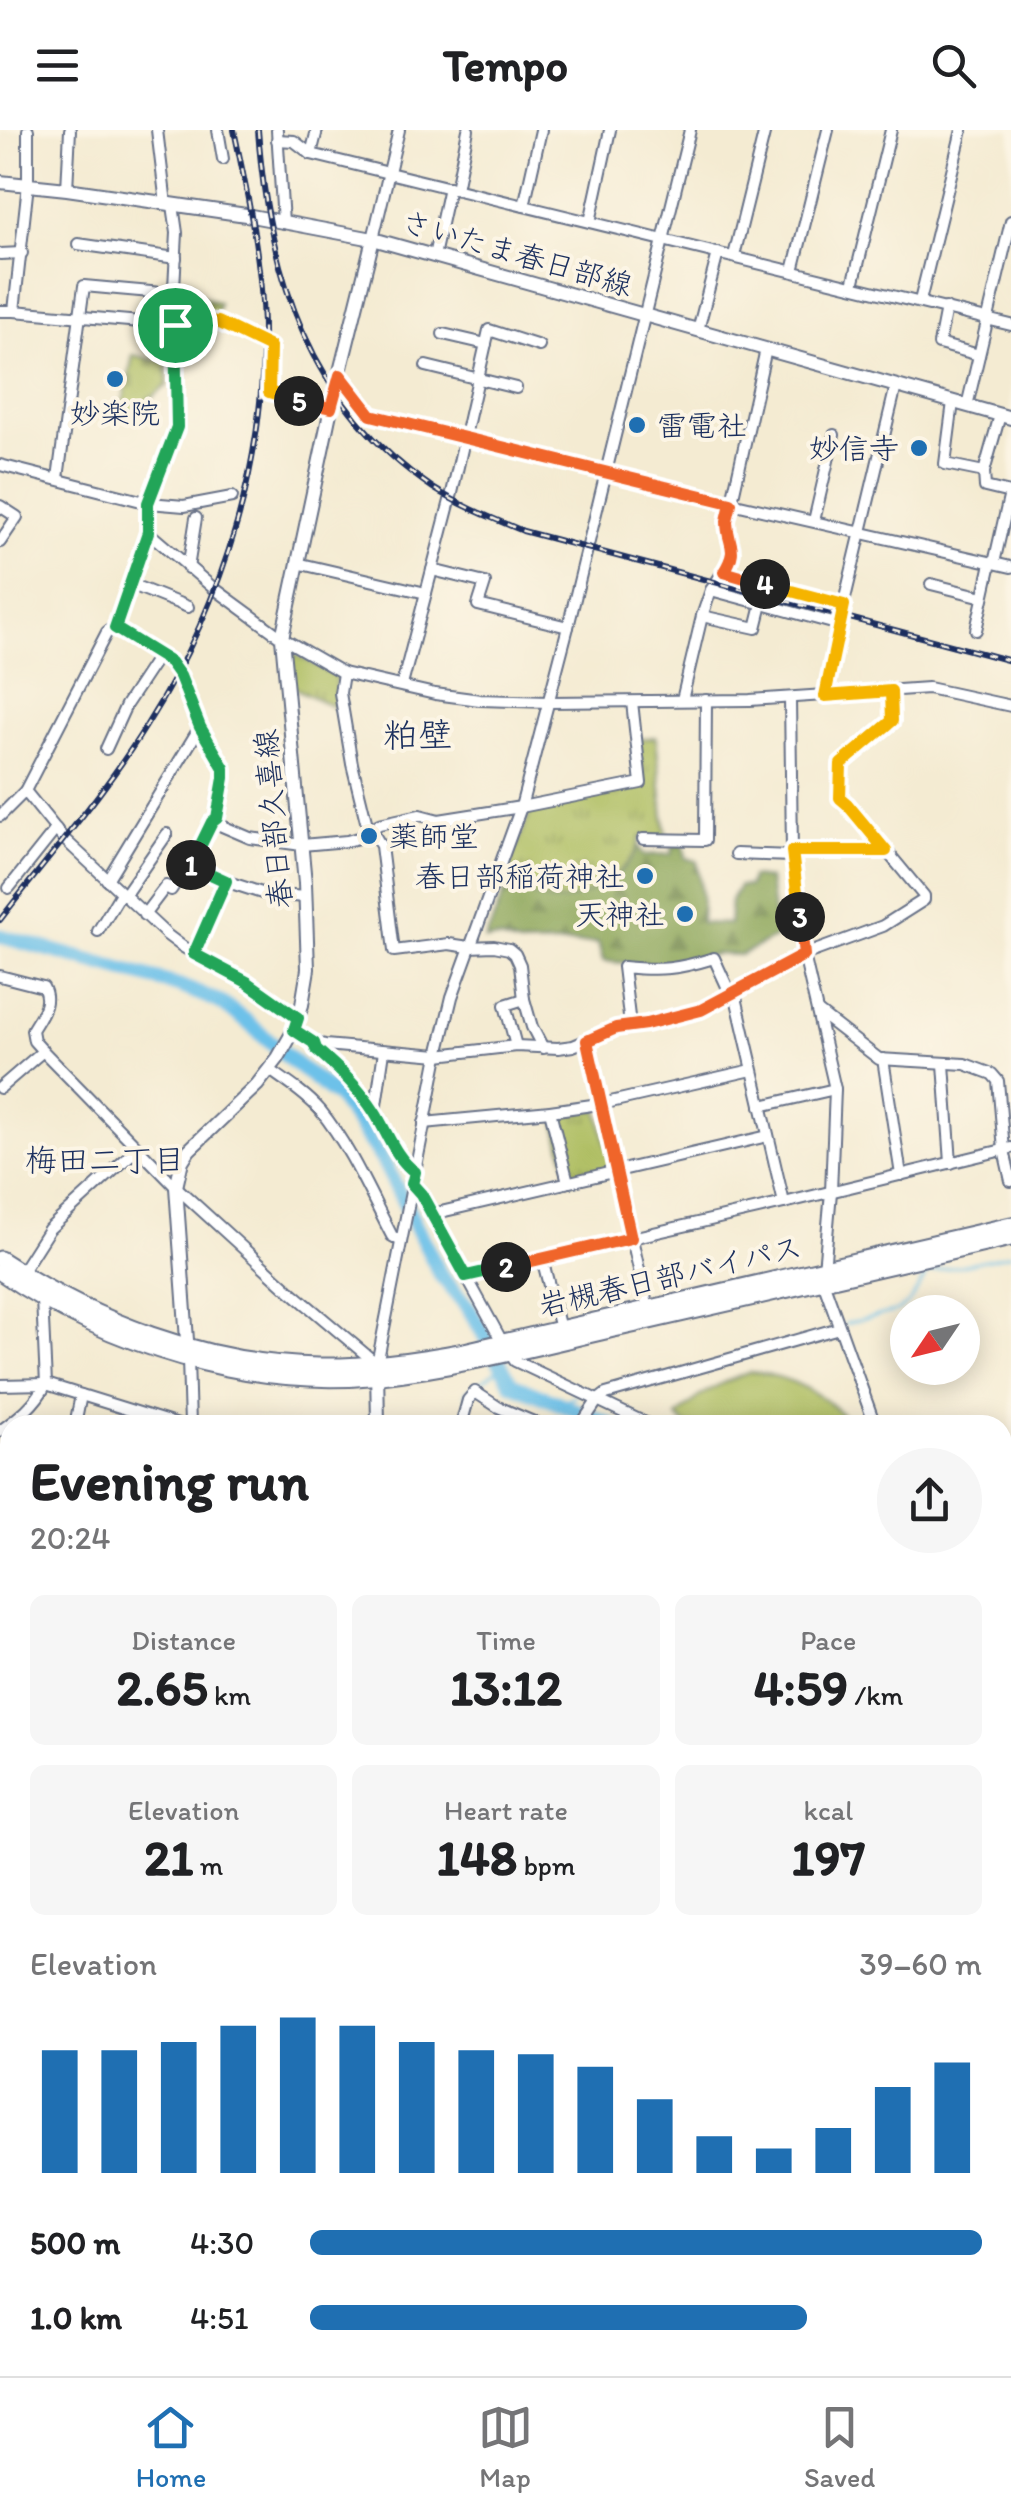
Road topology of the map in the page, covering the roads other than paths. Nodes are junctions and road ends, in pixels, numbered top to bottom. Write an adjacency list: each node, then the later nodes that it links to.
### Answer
1 (28, 130): 20 (street)
2 (70, 130): 22 (street)
3 (158, 130): 23 (street)
4 (218, 130): 17 (street)
5 (317, 130): 16 (street)
6 (398, 130): 18 (street)
7 (468, 130): 21 (street)
8 (541, 130): 24 (street)
9 (610, 130): 27 (street)
10 (690, 130): 29 (street)
11 (765, 130): 35 (street)
12 (828, 130): 37 (street)
13 (891, 130): 38 (street)
14 (962, 130): 40 (street)
15 (277, 135): 16 (street); 26 (street)
16 (311, 154): 18 (street)
17 (222, 158)
18 (388, 172): 21 (street); 28 (street)
19 (0, 182): 20 (main road, さいたま春日部線)
20 (28, 184): 22 (main road, さいたま春日部線); 31 (street)
21 (452, 188): 24 (street); 34 (street)
22 (67, 189): 23 (main road, さいたま春日部線)
23 (169, 205): 26 (main road, さいたま春日部線); 36 (street)
24 (524, 206): 27 (street)
25 (1011, 221): 46 (street)
26 (283, 222): 28 (main road, さいたま春日部線)
27 (590, 222): 29 (street)
28 (374, 239): 34 (main road, さいたま春日部線); 56 (main road, 春日部久喜線)
29 (662, 240): 32 (street); 44 (street)
30 (78, 244): 36 (street)
31 (22, 253): 33 (street); 42 (street)
32 (718, 253): 35 (street); 49 (street)
33 (0, 254)
34 (434, 256): 44 (main road, さいたま春日部線)
35 (734, 256): 37 (street)
36 (176, 258): 39 (street)
37 (793, 271): 38 (street)
38 (853, 285): 40 (street)
39 (173, 294): 45 (street); 47 (street)
40 (920, 301): 41 (street)
41 (946, 308): 46 (street); 54 (street)
42 (14, 310): 43 (street); 45 (street)
43 (0, 311)
44 (644, 315): 49 (main road, さいたま春日部線); 66 (street)
45 (82, 316): 47 (street); 68 (street)
46 (987, 319): 48 (street); 54 (street)
47 (174, 325): 61 (street); 70 (street)
48 (1011, 325)
49 (698, 330): 53 (main road, さいたま春日部線)
50 (443, 334): 51 (street)
51 (486, 344): 52 (street); 57 (street)
52 (539, 346)
53 (766, 350): 58 (main road, さいたま春日部線); 71 (street)
54 (979, 355): 60 (street)
55 (426, 366): 57 (street)
56 (340, 375): 61 (main road, 春日部久喜線); 64 (street)
57 (478, 378): 59 (street); 64 (street)
58 (896, 386): 60 (main road, さいたま春日部線); 77 (street)
59 (516, 388)
60 (960, 404): 62 (main road, さいたま春日部線); 67 (street)
61 (331, 408): 79 (main road, 春日部久喜線)
62 (1006, 416): 67 (street)
63 (834, 435): 74 (street)
64 (465, 436): 66 (street); 83 (street)
65 (0, 465): 68 (street)
66 (606, 472): 71 (street); 95 (street)
67 (984, 472): 75 (street)
68 (58, 478): 70 (street)
69 (232, 497): 70 (street)
70 (148, 503): 76 (street)
71 (731, 503): 74 (street); 84 (street)
72 (0, 506): 78 (street)
73 (196, 518): 82 (street)
74 (814, 521): 77 (street)
75 (1007, 527): 80 (street)
76 (148, 532): 82 (street); 85 (street)
77 (862, 532): 80 (street); 91 (street)
78 (0, 542)
79 (297, 563): 88 (street); 98 (main road, 春日部久喜線)
80 (992, 563): 81 (street); 89 (street)
81 (1011, 567)
82 (188, 568): 98 (street)
83 (432, 570): 88 (street); 95 (street)
84 (724, 572): 87 (street); 91 (street)
85 (130, 584): 92 (street); 96 (street)
86 (931, 584): 89 (street)
87 (711, 590): 90 (street); 93 (street)
88 (426, 593): 101 (street)
89 (983, 598): 97 (street)
90 (762, 604): 93 (street); 94 (street)
91 (844, 605): 94 (street)
92 (188, 606)
93 (702, 616): 105 (street)
94 (840, 625): 103 (street)
95 (568, 627): 107 (street)
96 (115, 628): 99 (street); 112 (street)
97 (976, 630)
98 (282, 638): 100 (street); 120 (main road, 春日部久喜線)
99 (159, 655): 110 (street); 111 (street)
100 (343, 673): 101 (street); 117 (street)
101 (402, 685): 107 (street)
102 (891, 691): 103 (street); 109 (street); 121 (street)
103 (825, 696): 104 (street)
104 (790, 698): 106 (street); 123 (street)
105 (682, 700): 106 (street); 108 (street)
106 (706, 700): 119 (street)
107 (549, 702): 108 (street); 113 (street)
108 (632, 702): 113 (street)
109 (1011, 706)
110 (200, 727): 115 (street); 125 (street)
111 (106, 749)
112 (25, 791): 114 (street); 116 (street)
113 (521, 807): 117 (street); 132 (street)
114 (0, 816)
115 (217, 818): 120 (street); 124 (street)
116 (56, 829): 125 (street); 127 (street)
117 (370, 829): 120 (street); 132 (street)
118 (167, 834): 128 (street)
119 (644, 839)
120 (302, 845): 129 (main road, 春日部久喜線)
121 (886, 851): 123 (street); 134 (street)
122 (736, 854): 123 (street)
123 (792, 854): 134 (street)
124 (189, 864): 126 (street); 130 (street)
125 (108, 880): 128 (street)
126 (226, 881): 129 (street); 133 (street)
127 (10, 888)
128 (122, 894): 130 (street); 131 (street)
129 (306, 896): 140 (main road, 春日部久喜線)
130 (144, 915): 133 (street)
131 (98, 930)
132 (469, 947): 137 (street); 147 (street)
133 (194, 954): 140 (street)
134 (804, 955): 136 (street); 138 (street)
135 (0, 976): 145 (street)
136 (733, 994): 139 (street); 139 (street); 151 (street)
137 (524, 999): 143 (street); 144 (street)
138 (817, 1010): 148 (street); 153 (street)
139 (630, 1025): 141 (street)
140 (295, 1027): 142 (street); 150 (main road, 春日部久喜線)
141 (587, 1041): 144 (street); 154 (street)
142 (314, 1043): 146 (street); 158 (street)
143 (516, 1046): 144 (street); 147 (street)
144 (543, 1048)
145 (42, 1051): 152 (street); 161 (street)
146 (384, 1051): 147 (street); 158 (street)
147 (438, 1055): 159 (street)
148 (882, 1059): 149 (street); 165 (street)
149 (944, 1064): 157 (street); 163 (street)
150 (270, 1070): 169 (main road, 春日部久喜線); 174 (street)
151 (752, 1070): 154 (street); 155 (street)
152 (0, 1088)
153 (835, 1088): 155 (street); 170 (street)
154 (600, 1104): 156 (street); 164 (street)
155 (761, 1106): 160 (street)
156 (550, 1111): 159 (street); 168 (street)
157 (1006, 1112): 162 (street)
158 (375, 1113): 167 (street)
159 (424, 1123): 167 (street)
160 (768, 1136): 164 (street); 171 (street)
161 (138, 1148): 169 (street); 180 (street)
162 (1008, 1149): 163 (street); 166 (street)
163 (951, 1163): 165 (street)
164 (616, 1170): 168 (street); 175 (street)
165 (901, 1175): 170 (street)
166 (1011, 1181)
167 (413, 1182): 172 (street); 174 (street)
168 (568, 1182): 172 (street)
169 (176, 1187): 188 (main road, 春日部久喜線); 189 (street)
170 (831, 1192): 171 (street); 181 (street)
171 (784, 1204): 175 (street)
172 (432, 1214): 182 (street)
173 (1011, 1225): 181 (highway, 岩槻春日部バイパス)
174 (402, 1237): 189 (street)
175 (631, 1238): 177 (street); 184 (street)
176 (1011, 1238): 181 (highway, 岩槻春日部バイパス)
177 (542, 1258): 182 (street); 186 (street)
178 (0, 1259): 180 (highway, 岩槻春日部バイパス)
179 (0, 1272): 183 (highway, 岩槻春日部バイパス)
180 (21, 1273): 188 (highway, 岩槻春日部バイパス)
181 (823, 1275): 184 (highway, 岩槻春日部バイパス); 185 (street); 187 (highway, 岩槻春日部バイパス)
182 (466, 1276): 187 (street)
183 (42, 1299): 188 (highway, 岩槻春日部バイパス); 190 (street)
184 (648, 1308): 186 (highway, 岩槻春日部バイパス)
185 (840, 1328): 193 (street); 203 (street)
186 (560, 1329): 187 (highway, 岩槻春日部バイパス)
187 (504, 1349): 189 (highway, 岩槻春日部バイパス); 193 (street)
188 (188, 1352): 189 (highway, 岩槻春日部バイパス); 197 (street)
189 (377, 1370): 198 (main road)
190 (46, 1384): 191 (street); 192 (street); 194 (street)
191 (0, 1385)
192 (81, 1395): 195 (street); 196 (street)
193 (596, 1402): 201 (street); 202 (street)
194 (26, 1415)
195 (77, 1415)
196 (128, 1415)
197 (190, 1415)
198 (378, 1415)
199 (464, 1415): 200 (street)
200 (517, 1415)
201 (588, 1415)
202 (627, 1415)
203 (871, 1415)

